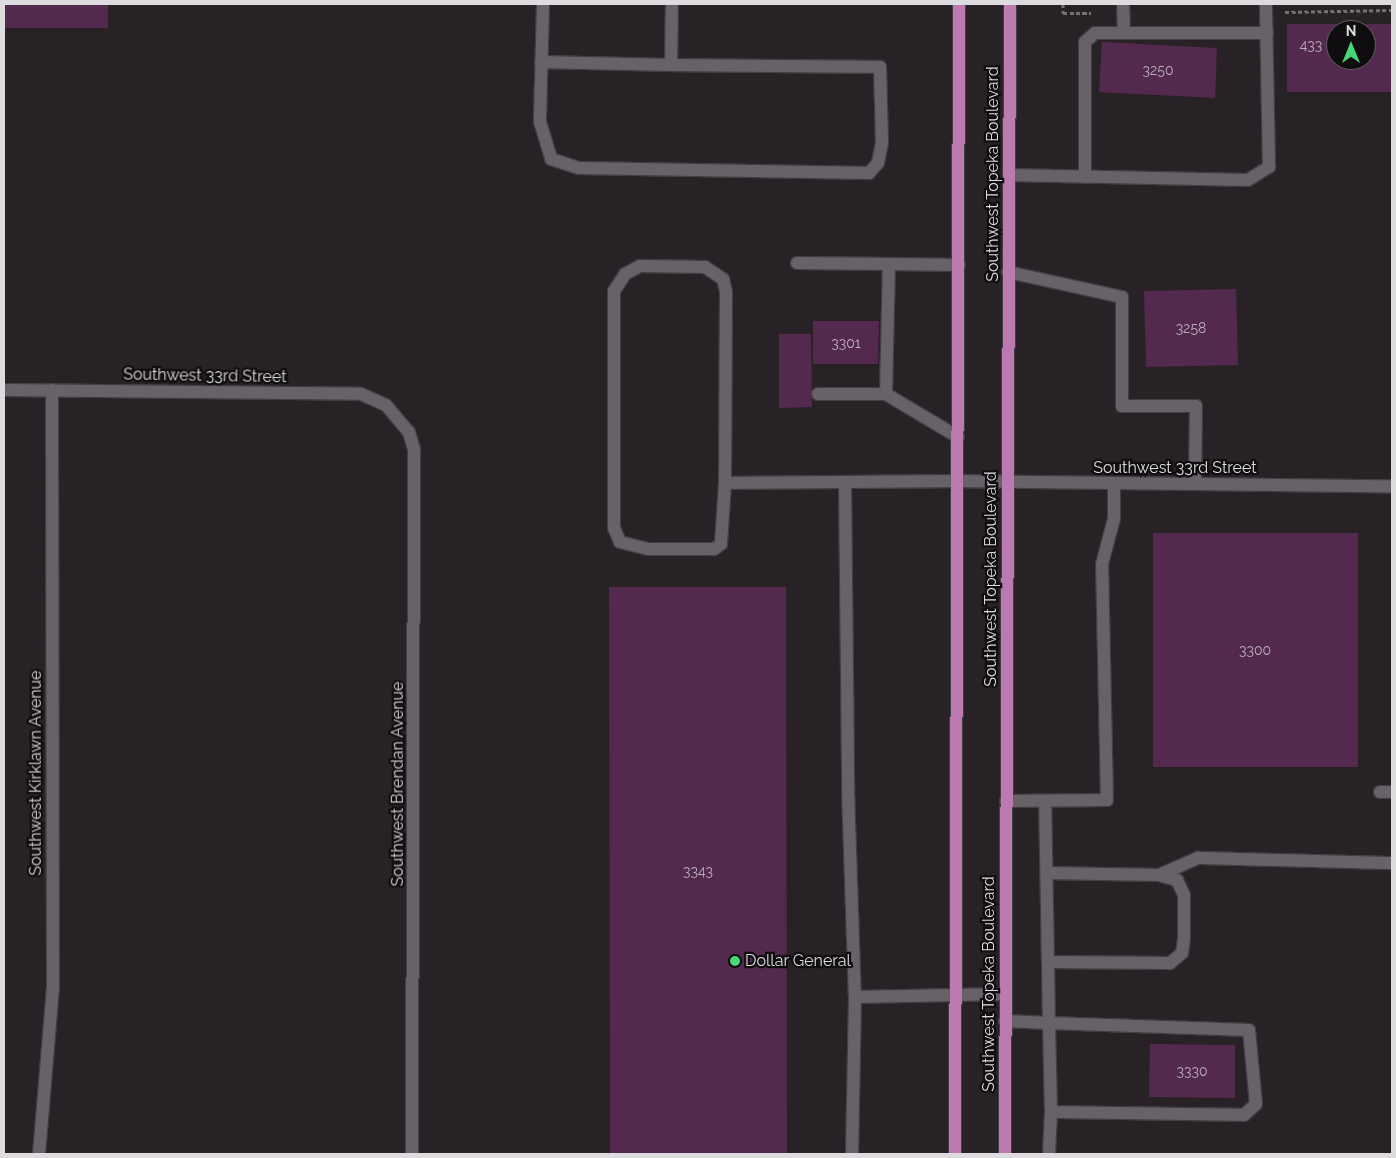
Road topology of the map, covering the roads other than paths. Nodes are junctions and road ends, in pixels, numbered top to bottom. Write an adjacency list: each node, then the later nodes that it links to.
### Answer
1 (543, 4): 9 (street)
2 (672, 4): 10 (street)
3 (959, 4): 15 (main road, Southwest Topeka Boulevard)
4 (1010, 4): 11 (main road, Southwest Topeka Boulevard)
5 (1123, 4): 7 (street)
6 (1266, 4): 8 (street)
7 (1124, 33): 8 (street); 12 (street)
8 (1267, 33): 12 (street)
9 (541, 62): 10 (street); 10 (street)
10 (671, 65)
11 (1009, 175): 12 (street); 16 (main road, Southwest Topeka Boulevard)
12 (1085, 176)
13 (798, 263): 14 (street)
14 (889, 264): 15 (street); 20 (street)
15 (959, 265): 22 (main road, Southwest Topeka Boulevard)
16 (1008, 272): 25 (main road, Southwest Topeka Boulevard); 28 (street)
17 (4, 390): 18 (street, Southwest 33rd Street)
18 (52, 390): 21 (street, Southwest 33rd Street); 42 (street, Southwest Kirklawn Avenue)
19 (818, 394): 20 (street)
20 (886, 394): 22 (street)
21 (399, 417): 43 (street, Southwest Brendan Avenue)
22 (958, 437): 23 (main road, Southwest Topeka Boulevard)
23 (958, 481): 24 (street, Southwest 33rd Street); 25 (street, Southwest 33rd Street); 36 (main road, Southwest Topeka Boulevard)
24 (845, 482): 26 (street, Southwest 33rd Street); 38 (street)
25 (1007, 482): 27 (street, Southwest 33rd Street); 30 (main road, Southwest Topeka Boulevard)
26 (725, 483): 26 (street)
27 (1114, 483): 28 (street, Southwest 33rd Street); 31 (street)
28 (1195, 484): 29 (street, Southwest 33rd Street)
29 (1392, 486)
30 (1006, 801): 31 (street); 37 (main road, Southwest Topeka Boulevard)
31 (1046, 801): 33 (street)
32 (1392, 863): 34 (street)
33 (1046, 873): 34 (street); 35 (street)
34 (1159, 875): 35 (street)
35 (1048, 962): 40 (street)
36 (956, 993): 37 (street); 38 (street); 45 (main road, Southwest Topeka Boulevard)
37 (1005, 994): 39 (main road, Southwest Topeka Boulevard)
38 (855, 997): 44 (street)
39 (1005, 1022): 40 (street); 46 (main road, Southwest Topeka Boulevard)
40 (1049, 1023): 41 (street); 41 (street)
41 (1051, 1112): 47 (street)
42 (39, 1154)
43 (412, 1154)
44 (852, 1154)
45 (955, 1154)
46 (1005, 1154)
47 (1049, 1154)

